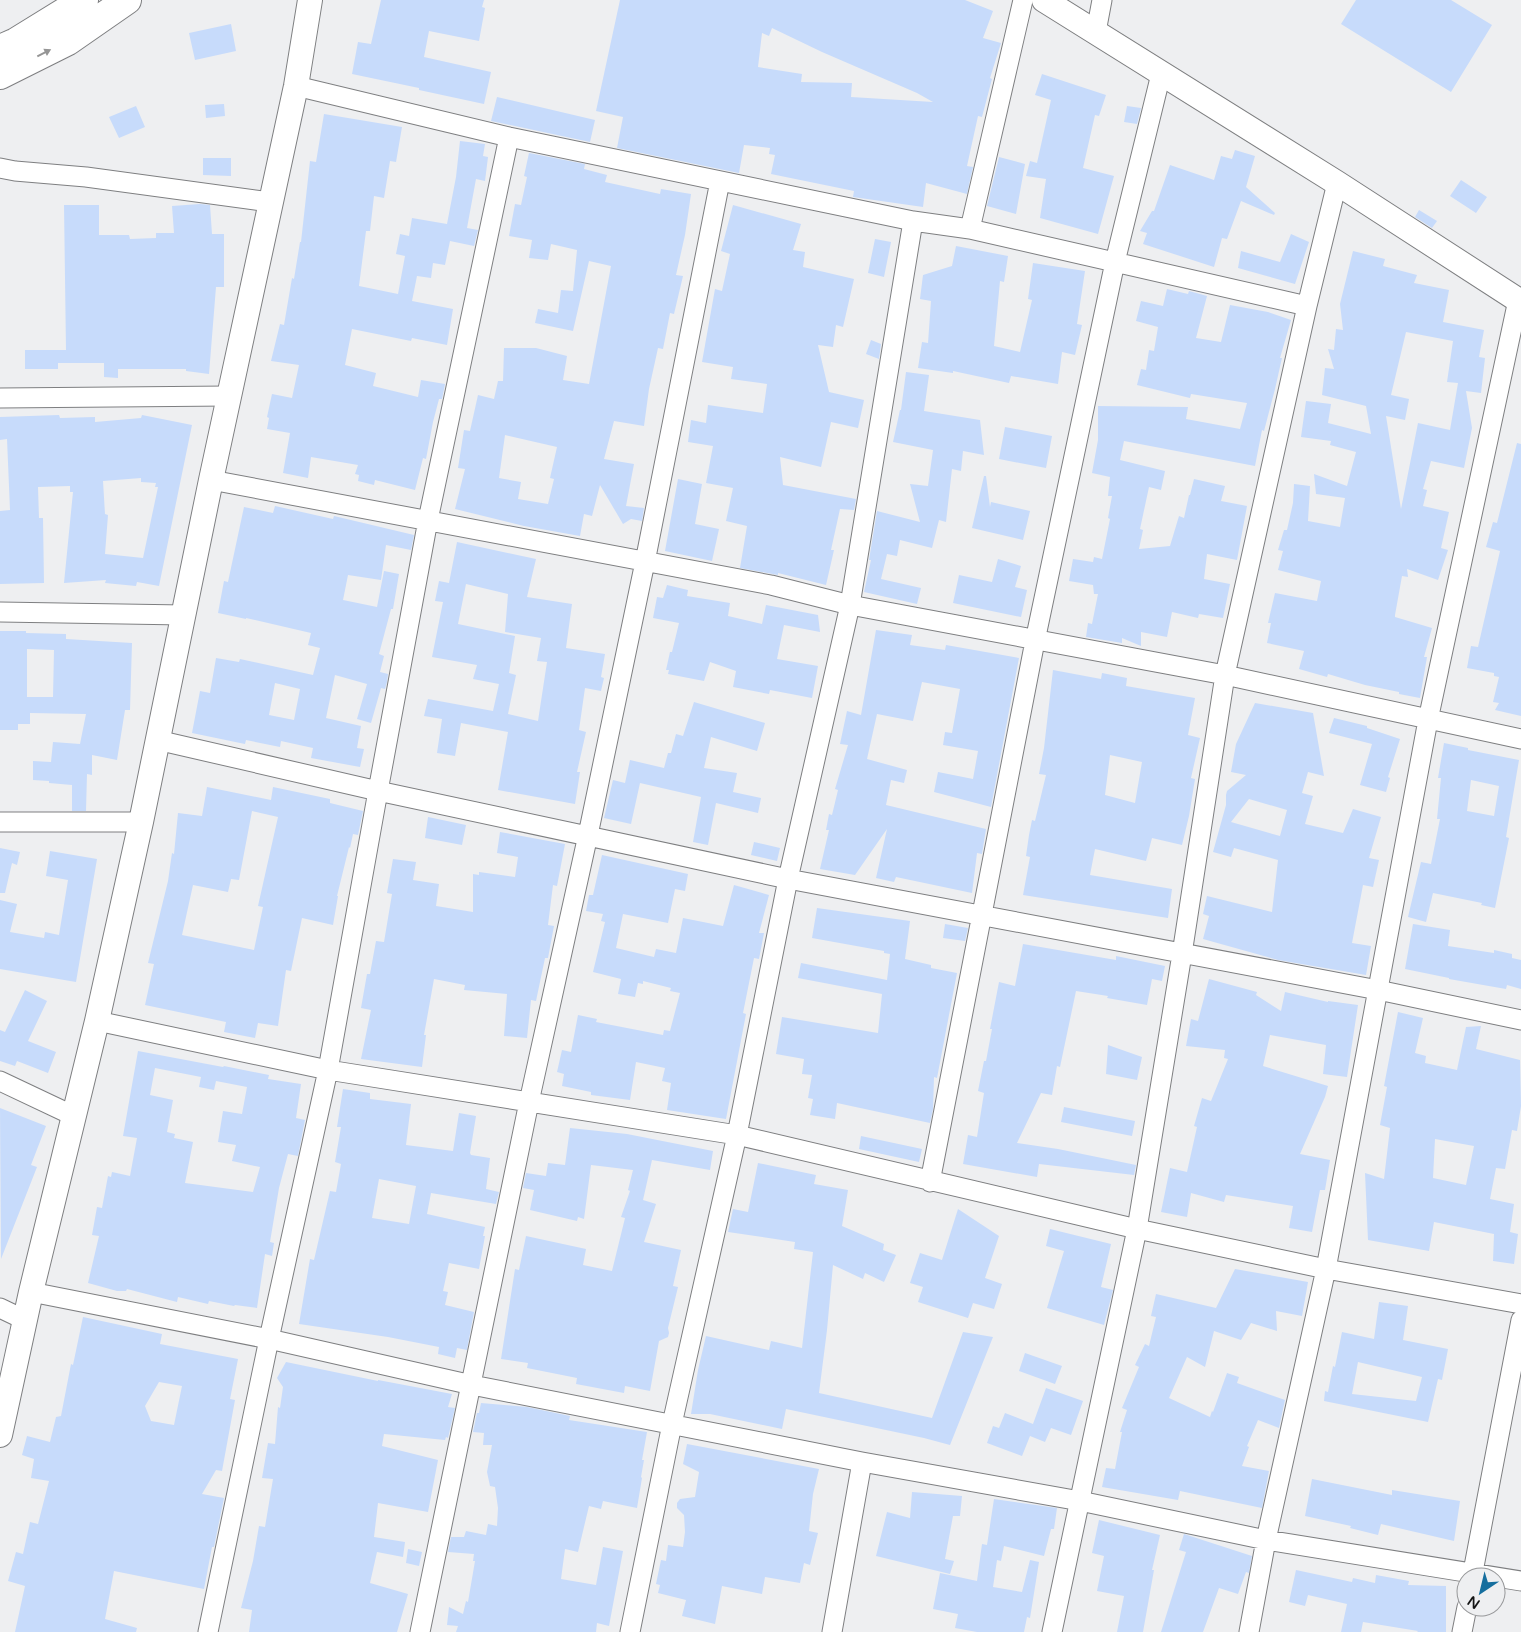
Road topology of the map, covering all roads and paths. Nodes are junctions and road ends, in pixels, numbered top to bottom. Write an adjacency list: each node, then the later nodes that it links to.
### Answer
1 (84, 0): 8 (main road)
2 (127, 0): 10 (main road, one-way to 2)
3 (310, 0): 11 (street)
4 (1022, 0): 18 (street)
5 (1044, 0): 7 (street)
6 (1102, 0): 7 (street)
7 (1096, 32): 9 (street)
8 (0, 49)
9 (1161, 74): 15 (street); 19 (street)
10 (0, 75)
11 (296, 86): 12 (street); 16 (street)
12 (509, 137): 14 (street); 25 (street)
13 (0, 168): 16 (street)
14 (720, 181): 17 (street); 26 (street)
15 (1337, 183): 20 (street); 21 (street)
16 (270, 202): 22 (street)
17 (913, 221): 18 (street); 27 (street)
18 (970, 229): 19 (street)
19 (1115, 262): 21 (street); 30 (street)
20 (1520, 301): 32 (street)
21 (1307, 306): 31 (street)
22 (229, 396): 23 (street); 24 (street)
23 (0, 398)
24 (211, 480): 25 (street); 29 (street)
25 (428, 520): 26 (street); 35 (street)
26 (645, 562): 27 (street); 38 (street)
27 (850, 605): 30 (street); 39 (street)
28 (0, 612): 29 (street)
29 (184, 616): 34 (street)
30 (1035, 641): 31 (street); 40 (street)
31 (1225, 675): 32 (street); 41 (street)
32 (1428, 720): 33 (street); 42 (street)
33 (1521, 738)
34 (157, 740): 35 (street); 37 (street)
35 (378, 790): 38 (street); 45 (street)
36 (0, 822): 37 (street)
37 (141, 822): 44 (street)
38 (588, 835): 39 (street); 47 (street)
39 (788, 879): 40 (street); 49 (street)
40 (982, 916): 41 (street); 50 (street)
41 (1182, 954): 42 (street); 51 (street)
42 (1378, 990): 43 (street); 52 (street)
43 (1521, 1020)
44 (97, 1021): 45 (street); 48 (street)
45 (328, 1070): 47 (street); 58 (street)
46 (0, 1081): 48 (street)
47 (529, 1102): 49 (street); 59 (street)
48 (74, 1116): 53 (street)
49 (737, 1136): 50 (street); 60 (street)
50 (930, 1182): 51 (street)
51 (1137, 1229): 52 (street); 63 (street)
52 (1326, 1269): 54 (street); 64 (street)
53 (31, 1292): 56 (street); 58 (street)
54 (1521, 1304)
55 (0, 1308): 56 (street)
56 (25, 1320): 61 (street)
57 (1521, 1320): 65 (street)
58 (269, 1339): 59 (street); 70 (street)
59 (472, 1385): 60 (street); 71 (street)
60 (672, 1424): 62 (street); 72 (street)
61 (0, 1435)
62 (862, 1462): 63 (street); 73 (street)
63 (1080, 1501): 64 (street); 74 (street)
64 (1266, 1540): 66 (street); 75 (street)
65 (1475, 1567)
66 (1456, 1572)
67 (1506, 1579): 68 (street)
68 (1521, 1581)
69 (1465, 1617): 76 (street)
70 (208, 1632)
71 (420, 1632)
72 (630, 1632)
73 (832, 1632)
74 (1052, 1632)
75 (1249, 1632)
76 (1462, 1632)

